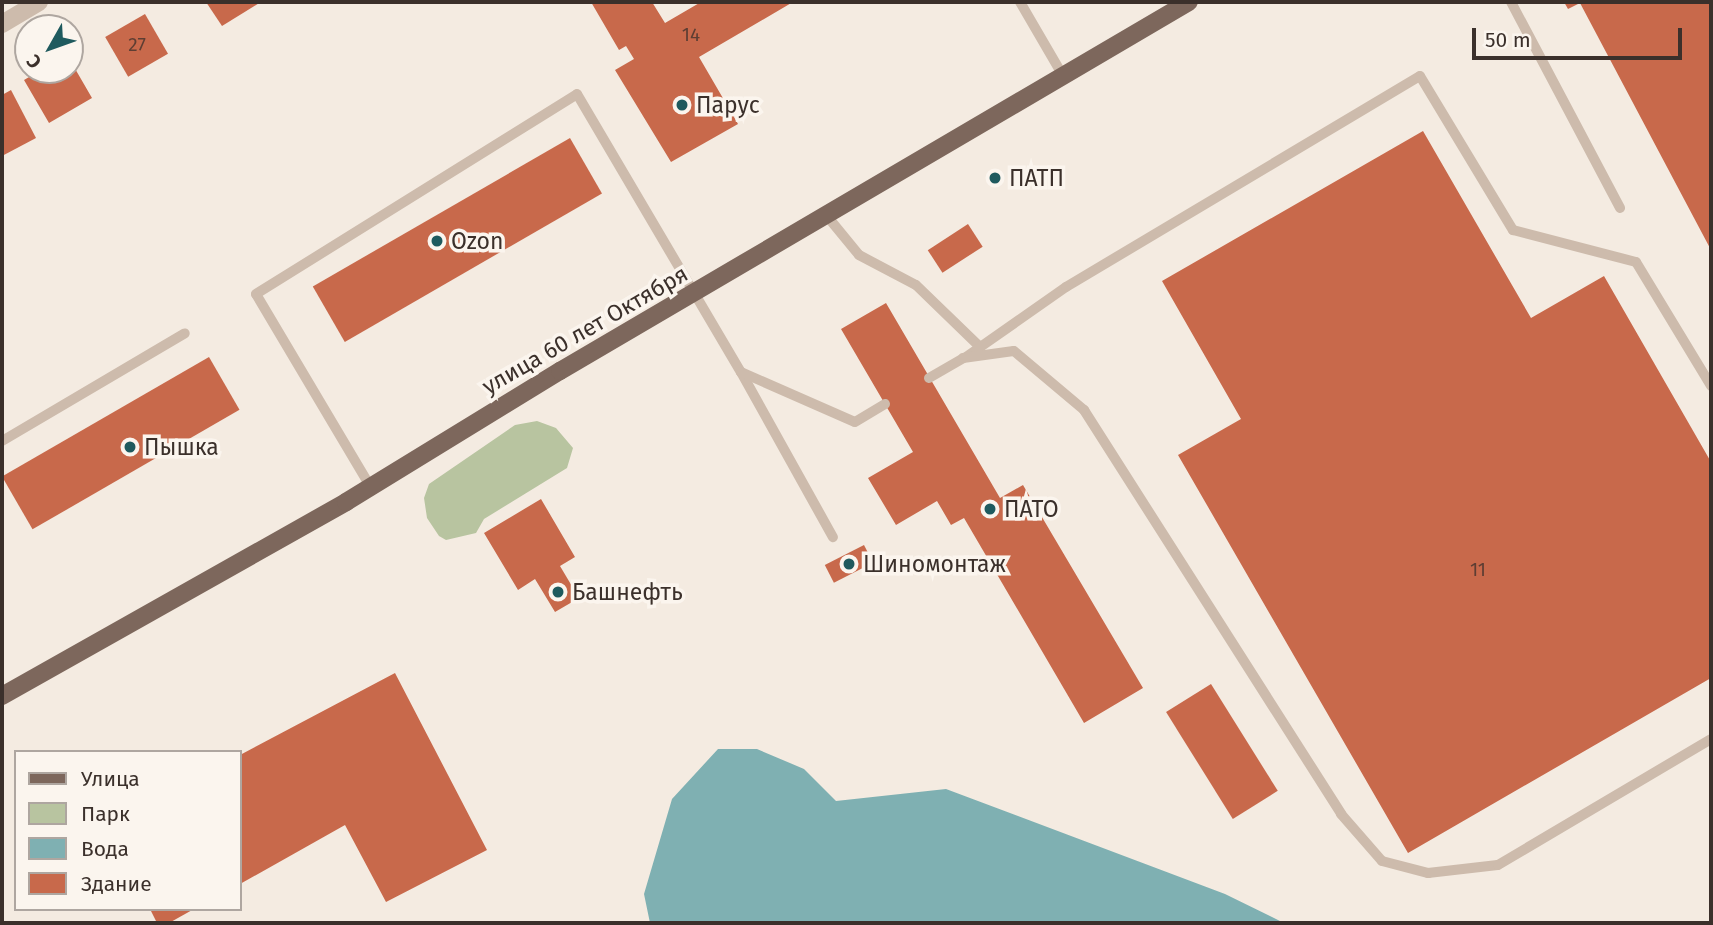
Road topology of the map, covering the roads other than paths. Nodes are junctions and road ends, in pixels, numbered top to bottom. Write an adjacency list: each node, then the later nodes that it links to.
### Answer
1 (39, 2): 5 (street)
2 (1020, 2): 6 (lane)
3 (1189, 2): 6 (main road, улица 60 лет Октября)
4 (1511, 2): 7 (lane)
5 (2, 24)
6 (1063, 76): 8 (main road, улица 60 лет Октября)
7 (1620, 208)
8 (827, 216): 9 (main road, улица 60 лет Октября); 11 (lane)
9 (696, 294): 13 (lane); 18 (main road, улица 60 лет Октября); 18 (lane)
10 (185, 333): 17 (lane)
11 (980, 347): 12 (lane); 15 (lane)
12 (963, 358): 14 (lane); 21 (lane)
13 (741, 372): 16 (lane); 19 (lane)
14 (929, 378)
15 (1711, 386)
16 (885, 404)
17 (2, 441)
18 (370, 486): 20 (main road, улица 60 лет Октября)
19 (833, 537)
20 (2, 696)
21 (1711, 738)

